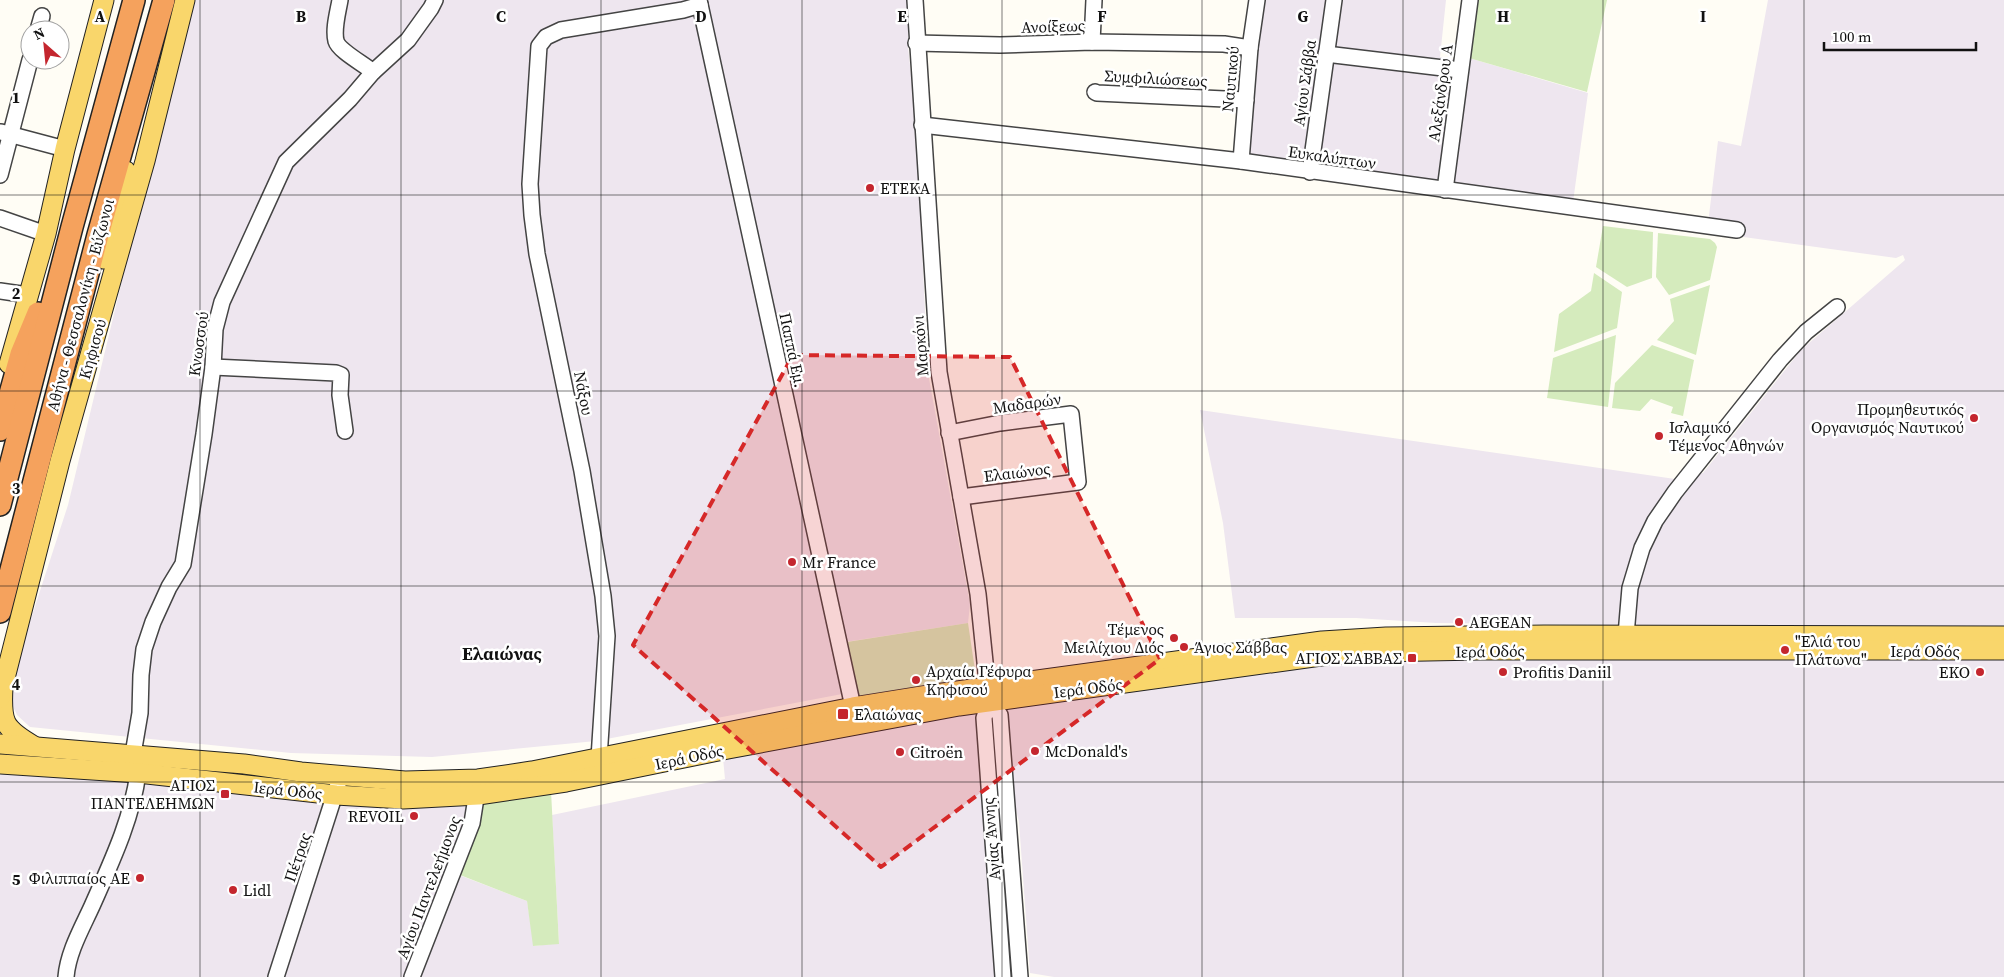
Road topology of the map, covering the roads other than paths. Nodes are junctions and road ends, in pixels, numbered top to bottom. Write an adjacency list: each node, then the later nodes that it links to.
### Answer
1 (104, 0): 24 (main road)
2 (134, 0): 30 (highway, Αθήνα - Θεσσαλονίκη - Εύζωνοι)
3 (166, 0): 33 (main road); 37 (highway, Αθήνα - Θεσσαλονίκη - Εύζωνοι)
4 (185, 0): 43 (main road, Κηφισού)
5 (340, 0): 19 (street)
6 (435, 0): 19 (street, Κνωσσού)
7 (915, 0): 14 (street, Μαρκόνι)
8 (1094, 0): 13 (street)
9 (1256, 0): 15 (street, Ναυτικού)
10 (1334, 0): 16 (street, Αγίου Σάββα)
11 (1470, 0): 18 (street, Αλεξάνδρου Α)
12 (699, 3): 53 (street, Παππά Εμ.); 57 (street, Νάξου)
13 (1092, 42): 14 (street, Ανοίξεως); 15 (street, Ανοίξεως)
14 (916, 43): 22 (street, Μαρκόνι)
15 (1250, 48): 21 (street, Ναυτικού)
16 (1326, 54): 18 (street); 26 (street, Αγίου Σάββα)
17 (27, 70): 23 (street)
18 (1460, 70): 28 (street, Αλεξάνδρου Α)
19 (373, 72): 38 (street, Κνωσσού)
20 (1095, 92): 21 (street, Συμφιλιώσεως)
21 (1246, 100): 25 (street, Ναυτικού)
22 (922, 125): 25 (street, Ευκαλύπτων); 42 (street, Μαρκόνι)
23 (5, 133): 24 (street); 27 (street)
24 (65, 149): 32 (main road)
25 (1241, 161): 26 (street, Ευκαλύπτων)
26 (1310, 172): 28 (street, Ευκαλύπτων)
27 (0, 176)
28 (1445, 190): 31 (street, Ευκαλύπτων)
29 (0, 218): 32 (street)
30 (72, 227): 40 (highway); 46 (highway, Αθήνα - Θεσσαλονίκη - Εύζωνοι)
31 (1737, 230)
32 (46, 234): 35 (main road)
33 (98, 286): 37 (highway); 43 (main road)
34 (0, 291): 35 (street)
35 (28, 295): 39 (main road)
36 (1837, 307): 48 (street)
37 (67, 353): 47 (highway, Αθήνα - Θεσσαλονίκη - Εύζωνοι)
38 (212, 367): 41 (street); 56 (street, Κνωσσού)
39 (0, 396)
40 (0, 430)
41 (345, 430)
42 (949, 433): 44 (street, Μαδαρών); 45 (street, Μαρκόνι)
43 (60, 461): 51 (main road, Κηφισού)
44 (1078, 482): 45 (street, Ελαιώνος)
45 (961, 497): 52 (street, Μαρκόνι)
46 (0, 505)
47 (0, 612)
48 (1626, 635): 49 (main road, Ιερά Οδός); 52 (main road, Ιερά Οδός)
49 (2004, 636)
50 (2004, 650): 52 (main road, Ιερά Οδός)
51 (2, 686): 55 (main road, Κηφισού)
52 (988, 693): 53 (main road, Ιερά Οδός); 63 (main road, Ιερά Οδός); 68 (street, Αγίας Άννης); 69 (street, Αγίας Άννης)
53 (853, 707): 57 (main road, Ιερά Οδός)
54 (0, 744): 55 (main road, Ιερά Οδός)
55 (37, 748): 56 (main road, Ιερά Οδός)
56 (133, 754): 62 (main road, Ιερά Οδός)
57 (599, 758): 63 (main road, Ιερά Οδός)
58 (0, 764): 59 (main road, Ιερά Οδός)
59 (23, 765): 60 (main road); 61 (main road, Ιερά Οδός)
60 (0, 770)
61 (138, 773): 64 (main road, Ιερά Οδός); 65 (street)
62 (341, 776): 63 (main road, Ιερά Οδός); 64 (street, Πέτρας)
63 (478, 787): 64 (main road, Ιερά Οδός); 67 (street, Αγίου Παντελεήμονος)
64 (336, 795): 66 (street, Πέτρας)
65 (66, 977)
66 (276, 977)
67 (412, 977)
68 (1003, 977)
69 (1020, 977)

